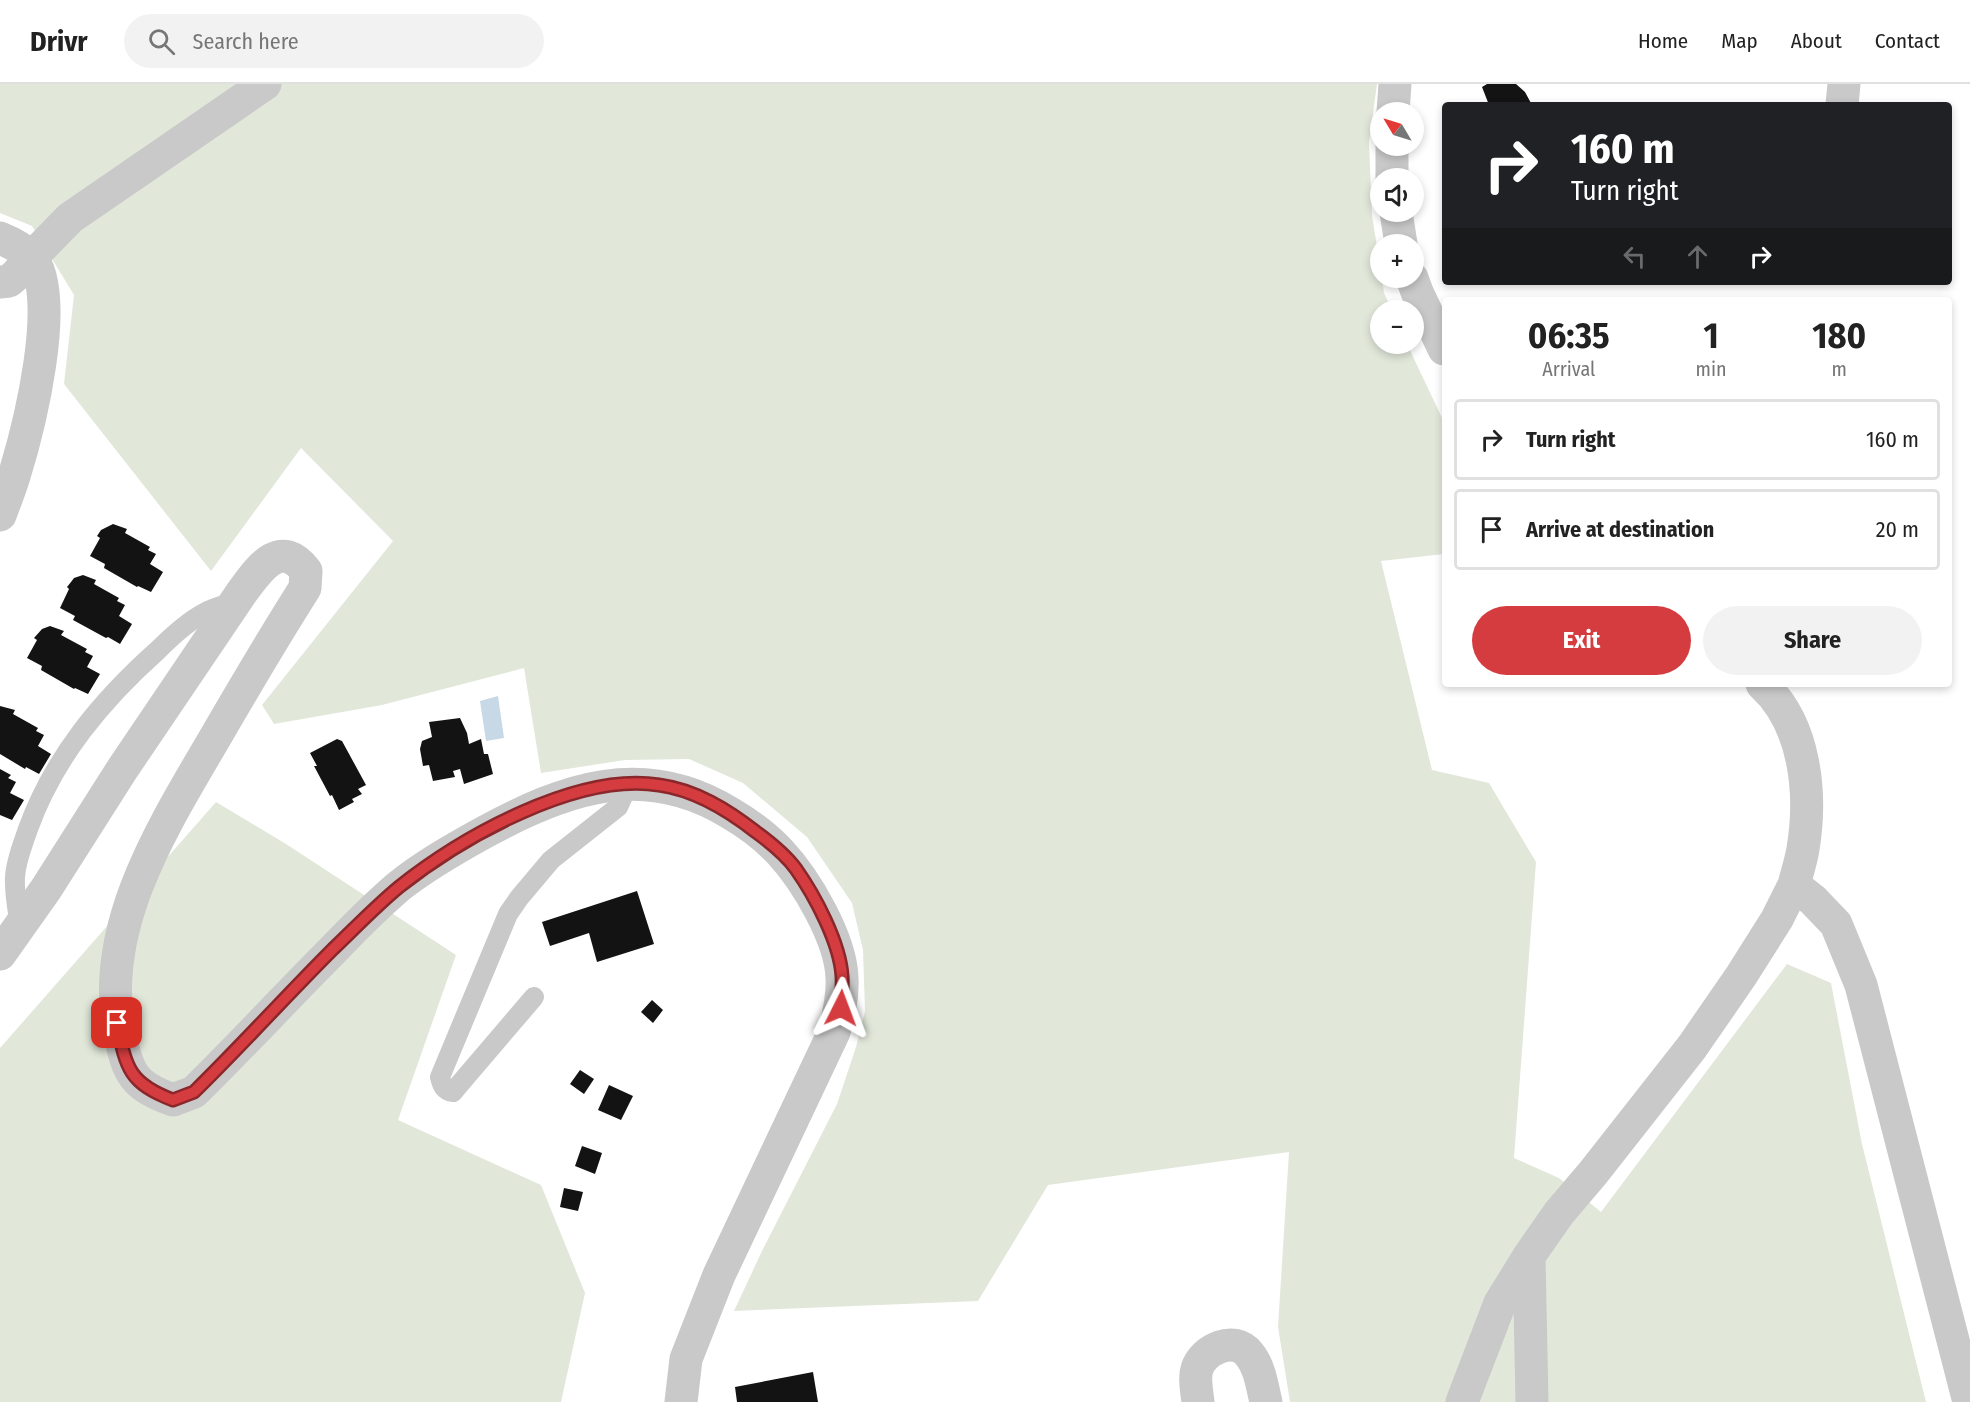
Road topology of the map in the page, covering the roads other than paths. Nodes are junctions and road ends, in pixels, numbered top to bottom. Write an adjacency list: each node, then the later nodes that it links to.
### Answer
1 (265, 84): 7 (street)
2 (1395, 84): 4 (street)
3 (1844, 84): 5 (street)
4 (1394, 102)
5 (1842, 102)
6 (0, 238): 7 (street)
7 (31, 258): 8 (street); 11 (street)
8 (0, 282)
9 (1416, 288): 10 (street)
10 (1442, 345)
11 (0, 515)
12 (237, 601): 14 (street); 16 (street); 16 (lane)
13 (1765, 687): 15 (street)
14 (624, 783): 18 (lane); 20 (street)
15 (1794, 885): 19 (street); 25 (street)
16 (20, 927): 17 (street)
17 (0, 954)
18 (534, 997)
19 (1529, 1256): 23 (street); 24 (street)
20 (681, 1402)
21 (1198, 1402): 22 (street)
22 (1266, 1402)
23 (1462, 1402)
24 (1532, 1402)
25 (1969, 1402)

